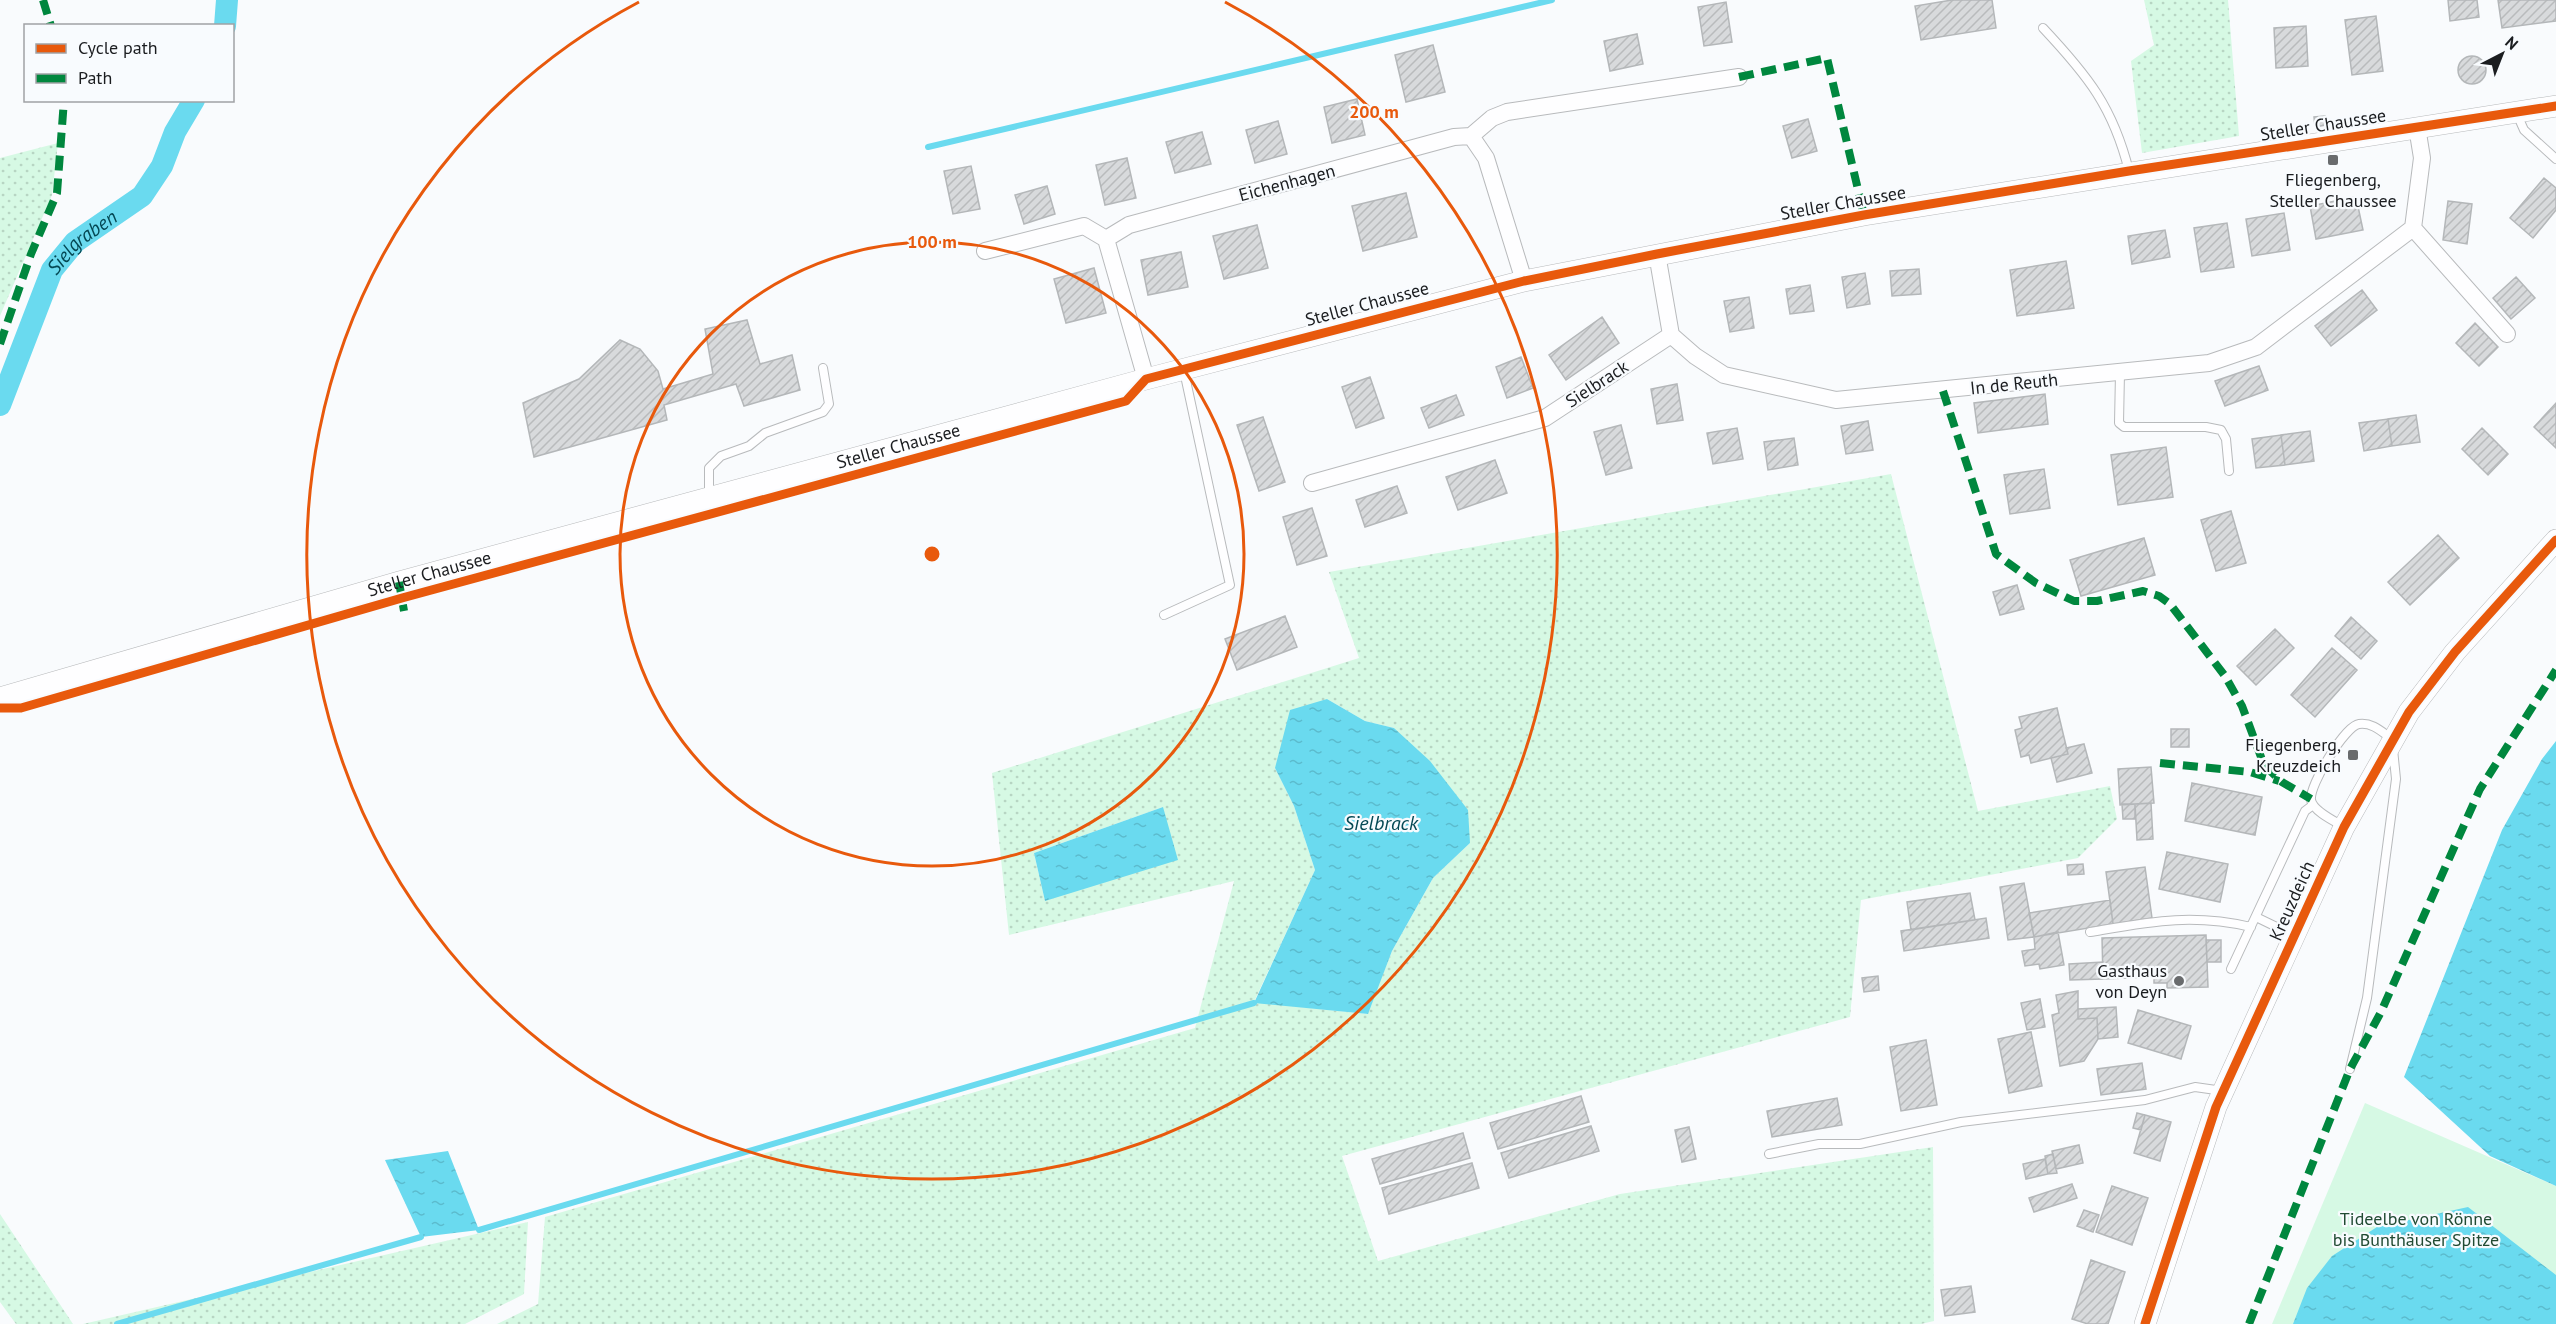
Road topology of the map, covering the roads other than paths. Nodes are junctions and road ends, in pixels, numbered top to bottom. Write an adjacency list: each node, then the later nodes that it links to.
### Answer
1 (2043, 28): 8 (lane)
2 (1739, 77): 6 (street)
3 (2556, 106): 4 (street, Steller Chaussee)
4 (2516, 112): 5 (street, Steller Chaussee); 7 (lane)
5 (2417, 127): 8 (street, Steller Chaussee); 9 (street)
6 (1471, 136): 10 (street, Eichenhagen); 13 (street)
7 (2556, 159)
8 (2129, 171): 12 (street, Steller Chaussee)
9 (2412, 228): 14 (street); 18 (street, In de Reuth)
10 (1106, 239): 11 (street); 19 (street)
11 (985, 251)
12 (1658, 254): 13 (street, Steller Chaussee); 15 (street)
13 (1524, 280): 17 (street, Steller Chaussee)
14 (2507, 334)
15 (1671, 335): 18 (street, In de Reuth); 21 (street, Sielbrack)
16 (822, 368): 22 (lane)
17 (1184, 370): 19 (street, Steller Chaussee); 24 (lane)
18 (2120, 373): 20 (lane)
19 (1146, 379): 22 (street, Steller Chaussee)
20 (2229, 471)
21 (1312, 483)
22 (709, 498): 25 (street, Steller Chaussee)
23 (2556, 540): 26 (street, Kreuzdeich)
24 (1164, 615)
25 (0, 698)
26 (2392, 739): 27 (lane); 28 (street, Kreuzdeich); 34 (lane)
27 (2313, 805): 28 (lane); 29 (lane)
28 (2344, 827): 32 (street, Kreuzdeich)
29 (2256, 916): 30 (lane); 32 (lane)
30 (2251, 927): 31 (lane); 33 (lane)
31 (2090, 932)
32 (2294, 935): 35 (street, Kreuzdeich)
33 (2230, 969)
34 (2350, 1069)
35 (2223, 1091): 36 (lane); 37 (street, Kreuzdeich)
36 (1769, 1154)
37 (2145, 1324)

